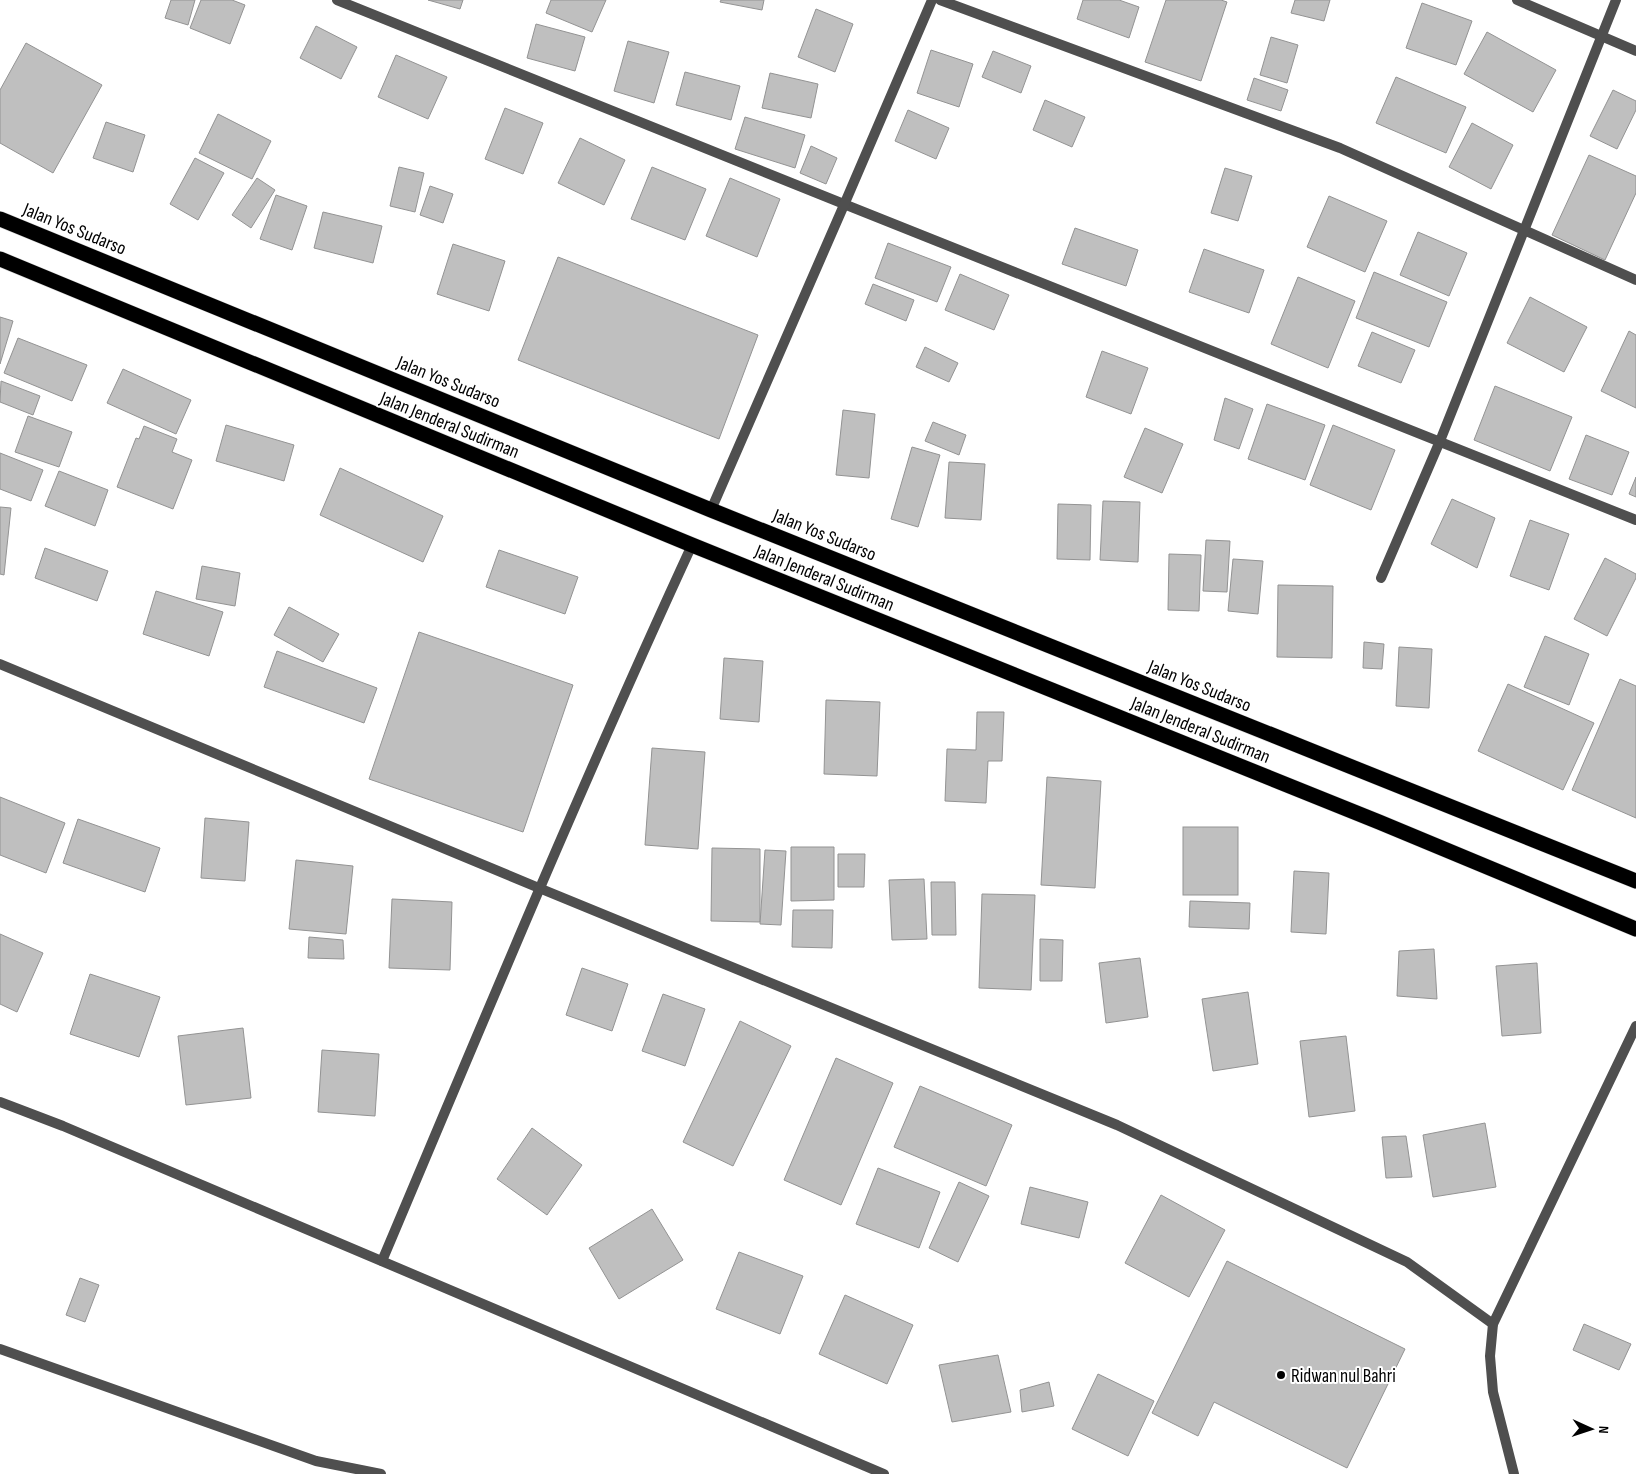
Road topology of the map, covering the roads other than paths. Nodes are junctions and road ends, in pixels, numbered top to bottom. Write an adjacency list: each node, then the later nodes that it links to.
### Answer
1 (337, 0): 8 (street)
2 (932, 0): 8 (street)
3 (940, 0): 10 (street)
4 (1517, 0): 6 (street)
5 (1616, 0): 6 (street)
6 (1602, 36): 7 (street); 10 (street)
7 (1636, 51)
8 (844, 205): 13 (street); 14 (street)
9 (0, 219): 14 (highway, Jalan Yos Sudarso)
10 (1523, 230): 12 (street); 13 (street)
11 (0, 260): 16 (highway, Jalan Jenderal Sudirman)
12 (1636, 280)
13 (1440, 441): 15 (street); 17 (street)
14 (710, 510): 19 (highway, Jalan Yos Sudarso)
15 (1636, 520)
16 (692, 545): 20 (street); 21 (highway, Jalan Jenderal Sudirman)
17 (1381, 578)
18 (0, 664): 20 (street)
19 (1636, 881)
20 (539, 888): 24 (street); 25 (street)
21 (1636, 929)
22 (1636, 1026): 25 (street)
23 (0, 1102): 24 (street)
24 (382, 1261): 28 (street)
25 (1493, 1324): 29 (street)
26 (0, 1349): 27 (street)
27 (381, 1474)
28 (884, 1474)
29 (1514, 1474)

